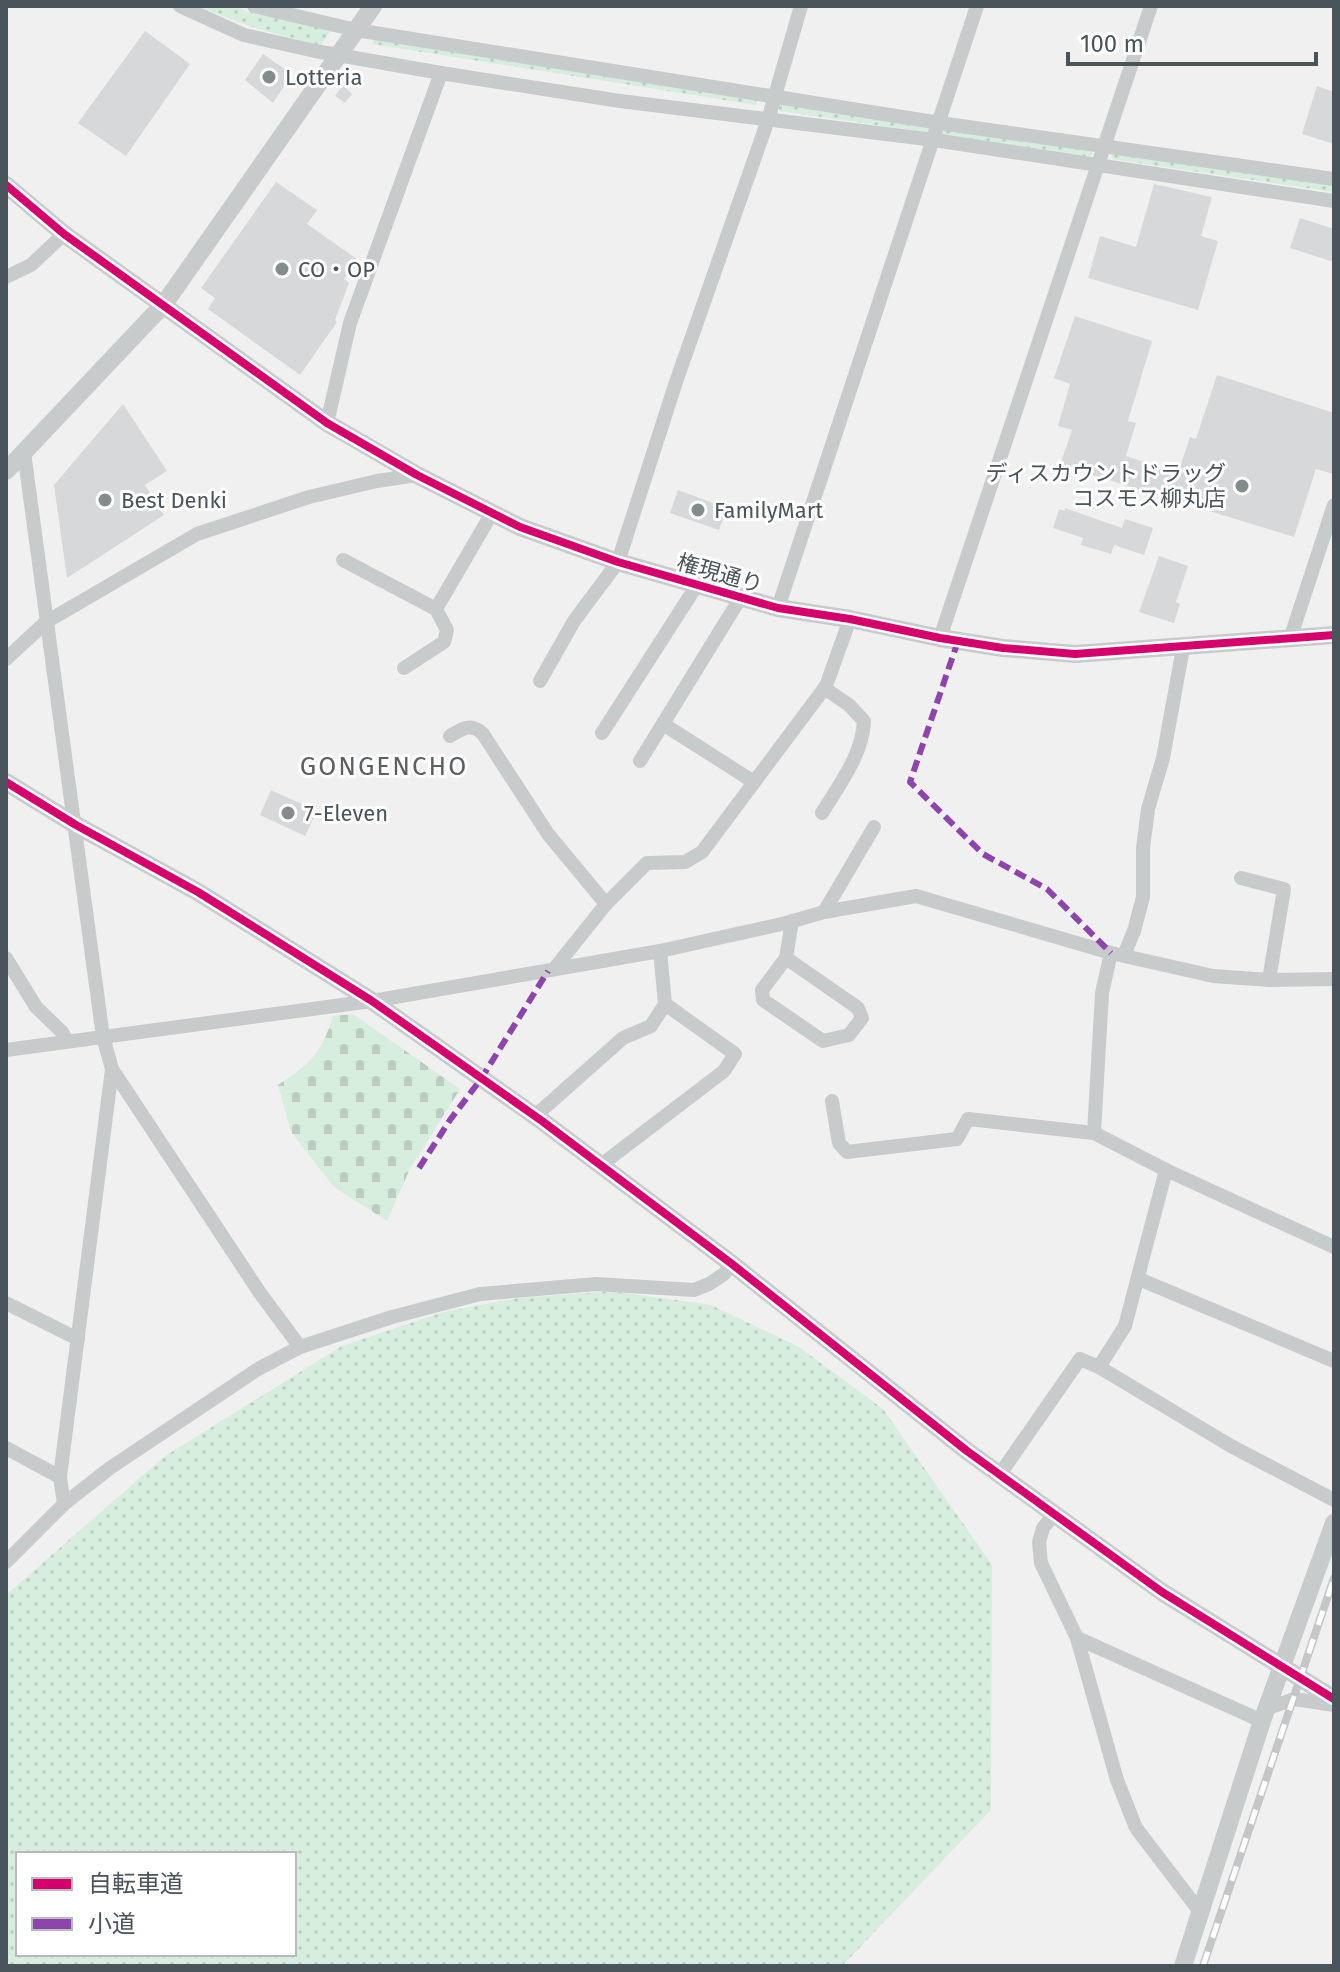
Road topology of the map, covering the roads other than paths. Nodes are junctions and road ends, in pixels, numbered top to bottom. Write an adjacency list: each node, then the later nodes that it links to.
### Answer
1 (180, 6): 8 (street)
2 (254, 6): 7 (street)
3 (373, 6): 7 (street)
4 (801, 6): 10 (street)
5 (977, 6): 12 (street)
6 (1151, 6): 14 (street)
7 (356, 30): 8 (street); 10 (street)
8 (339, 54): 9 (street); 21 (street)
9 (441, 73): 11 (street); 22 (street)
10 (774, 96): 11 (street); 12 (street)
11 (768, 120): 13 (street); 29 (street)
12 (940, 123): 13 (street); 14 (street)
13 (934, 140): 15 (street); 32 (street)
14 (1104, 146): 15 (street); 16 (street)
15 (1096, 167): 18 (street); 37 (street)
16 (1334, 179)
17 (6, 185): 19 (street, 権現通り)
18 (1334, 201)
19 (64, 234): 20 (street); 21 (street, 権現通り)
20 (6, 277)
21 (164, 304): 22 (street, 権現通り); 23 (street)
22 (327, 423): 25 (street, 権現通り)
23 (24, 452): 24 (street); 35 (street)
24 (6, 471)
25 (417, 475): 27 (street, 権現通り); 35 (street)
26 (1334, 505): 38 (street)
27 (492, 513): 29 (street, 権現通り); 33 (street)
28 (343, 560): 33 (street)
29 (618, 562): 30 (street, 権現通り); 42 (street)
30 (697, 585): 31 (street, 権現通り); 45 (street)
31 (741, 597): 32 (street, 権現通り); 44 (street)
32 (778, 608): 34 (street, 権現通り)
33 (436, 609): 41 (street)
34 (850, 619): 37 (street, 権現通り); 43 (street)
35 (46, 622): 40 (street); 51 (street)
36 (1334, 635): 38 (street, 権現通り)
37 (940, 638): 39 (street, 権現通り)
38 (1290, 639): 39 (street, 権現通り)
39 (1183, 648): 58 (street)
40 (6, 659)
41 (404, 668)
42 (540, 681)
43 (824, 688): 49 (street); 50 (street)
44 (663, 724): 47 (street); 49 (street)
45 (602, 733)
46 (450, 736): 54 (street)
47 (640, 761)
48 (6, 782): 51 (street)
49 (754, 782): 54 (street)
50 (822, 813)
51 (76, 825): 64 (street); 66 (street)
52 (874, 827): 55 (street)
53 (1241, 878): 63 (street)
54 (606, 904): 61 (street)
55 (824, 912): 56 (street); 58 (street)
56 (792, 921): 57 (street); 60 (street)
57 (660, 951): 61 (street); 65 (street)
58 (1118, 954): 63 (street); 72 (street)
59 (6, 958): 67 (street)
60 (786, 958): 60 (street)
61 (554, 969): 64 (street)
62 (1334, 979): 63 (street)
63 (1269, 980)
64 (372, 1001): 66 (street); 71 (street)
65 (665, 1004): 71 (street); 73 (street)
66 (103, 1037): 67 (street); 69 (street)
67 (67, 1041): 68 (street)
68 (6, 1050)
69 (112, 1069): 79 (street); 80 (street)
70 (832, 1101): 72 (street)
71 (535, 1116): 73 (street)
72 (1094, 1133): 74 (street)
73 (601, 1165): 76 (street)
74 (1166, 1170): 75 (street); 77 (street)
75 (1334, 1247)
76 (732, 1264): 80 (street); 84 (street)
77 (1139, 1279): 81 (street); 82 (street)
78 (6, 1303): 79 (street)
79 (78, 1339): 85 (street)
80 (300, 1347): 87 (street)
81 (1334, 1361)
82 (1099, 1367): 84 (street); 86 (street)
83 (6, 1448): 85 (street)
84 (1000, 1474): 88 (street)
85 (60, 1477): 87 (street)
86 (1334, 1500)
87 (64, 1504): 90 (street)
88 (1055, 1513): 91 (street); 92 (street)
89 (1334, 1523): 92 (street)
90 (6, 1562)
91 (1077, 1638): 95 (street); 96 (street)
92 (1282, 1666): 93 (street); 95 (street)
93 (1334, 1699)
94 (1334, 1705): 95 (street)
95 (1265, 1714): 96 (street)
96 (1201, 1913): 97 (street)
97 (1183, 1966)

